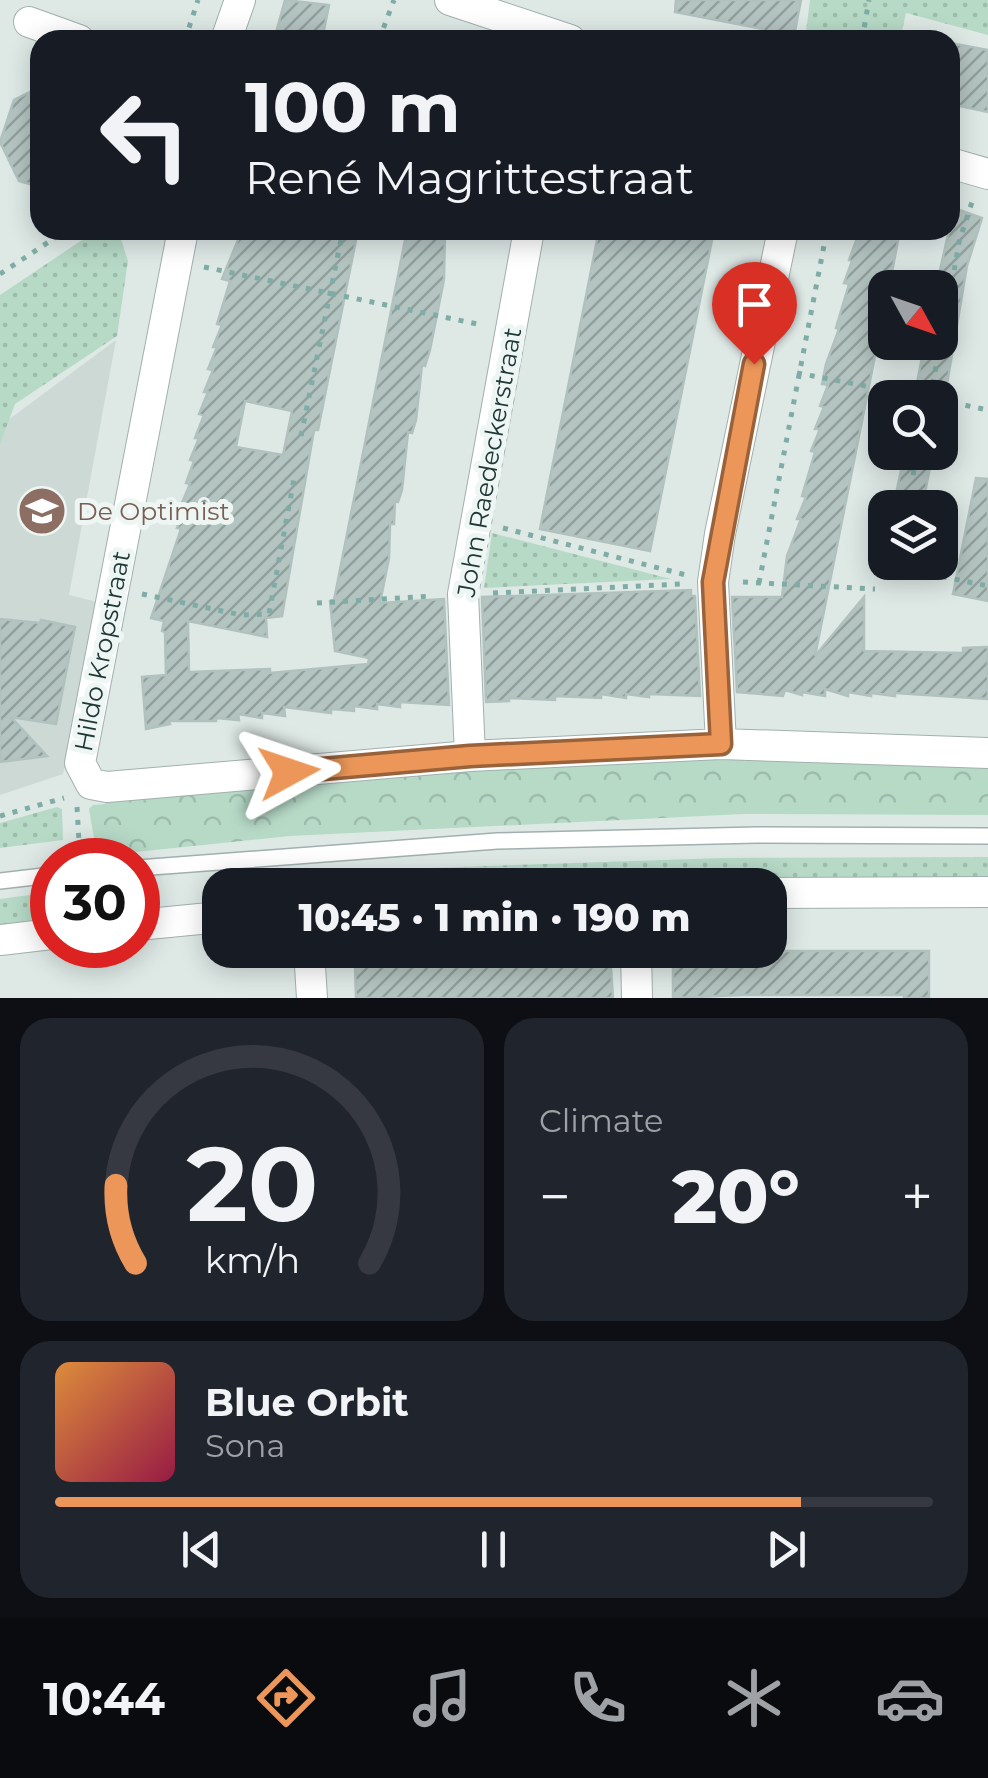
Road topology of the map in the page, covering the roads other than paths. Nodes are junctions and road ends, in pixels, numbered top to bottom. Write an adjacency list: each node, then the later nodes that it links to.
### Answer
1 (240, 0): 5 (street)
2 (450, 0): 6 (street)
3 (29, 22): 4 (street)
4 (51, 30)
5 (230, 30)
6 (538, 30)
7 (960, 165): 8 (street)
8 (984, 173)
9 (181, 240): 14 (street, Hildo Kropstraat)
10 (528, 240): 14 (street, John Raedeckerstraat)
11 (781, 240): 12 (street)
12 (721, 744): 13 (street); 14 (street)
13 (988, 753)
14 (470, 756)
15 (988, 836): 16 (lane)
16 (160, 866)
17 (30, 878): 18 (lane)
18 (0, 881)
19 (787, 892): 20 (street)
20 (988, 892)
21 (202, 920): 22 (street)
22 (160, 923)
23 (30, 937): 24 (street)
24 (0, 940)
25 (310, 968): 27 (street)
26 (637, 968): 28 (street)
27 (312, 998)
28 (638, 998)

